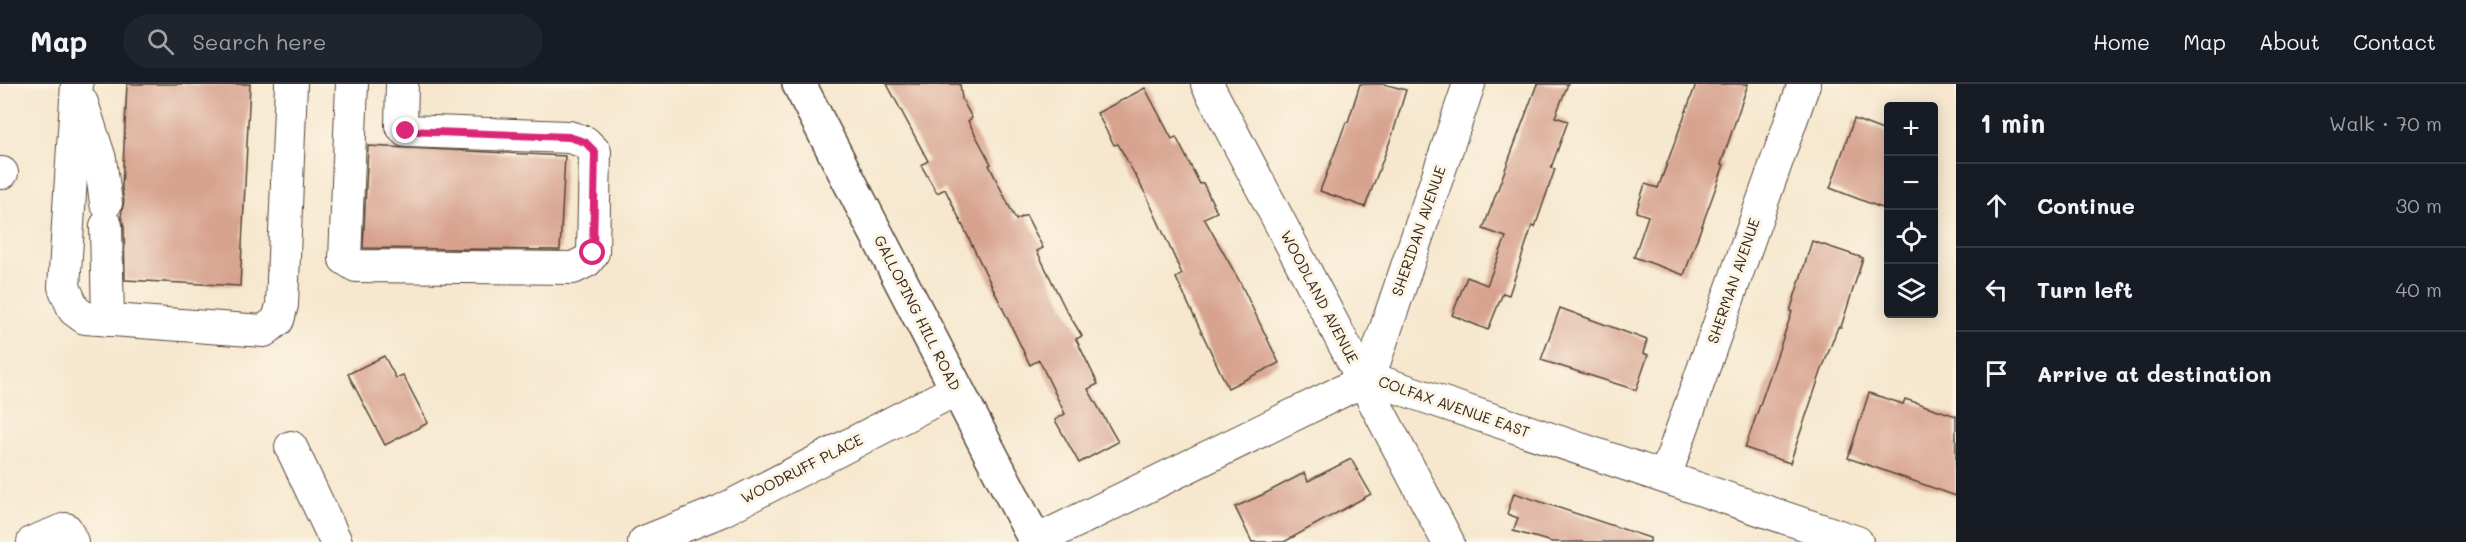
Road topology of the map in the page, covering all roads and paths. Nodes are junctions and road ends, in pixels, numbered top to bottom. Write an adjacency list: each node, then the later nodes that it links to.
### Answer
1 (291, 84): 9 (street)
2 (352, 84): 3 (street)
3 (402, 84)
4 (798, 84): 11 (main road, GALLOPING HILL ROAD)
5 (1207, 84): 10 (street, WOODLAND AVENUE)
6 (1469, 84): 10 (street, SHERIDAN AVENUE)
7 (1804, 84): 13 (street, SHERMAN AVENUE)
8 (77, 86): 9 (street); 9 (street)
9 (108, 320)
10 (1366, 379): 13 (street, COLFAX AVENUE EAST); 18 (street, COLFAX AVENUE EAST); 19 (street, WOODLAND AVENUE)
11 (957, 389): 17 (street, WOODRUFF PLACE); 18 (main road, GALLOPING HILL ROAD)
12 (291, 447): 16 (street)
13 (1665, 477): 20 (street, COLFAX AVENUE EAST)
14 (33, 542): 15 (street)
15 (72, 542)
16 (336, 542)
17 (644, 542)
18 (1036, 542)
19 (1448, 542)
20 (1857, 542)

